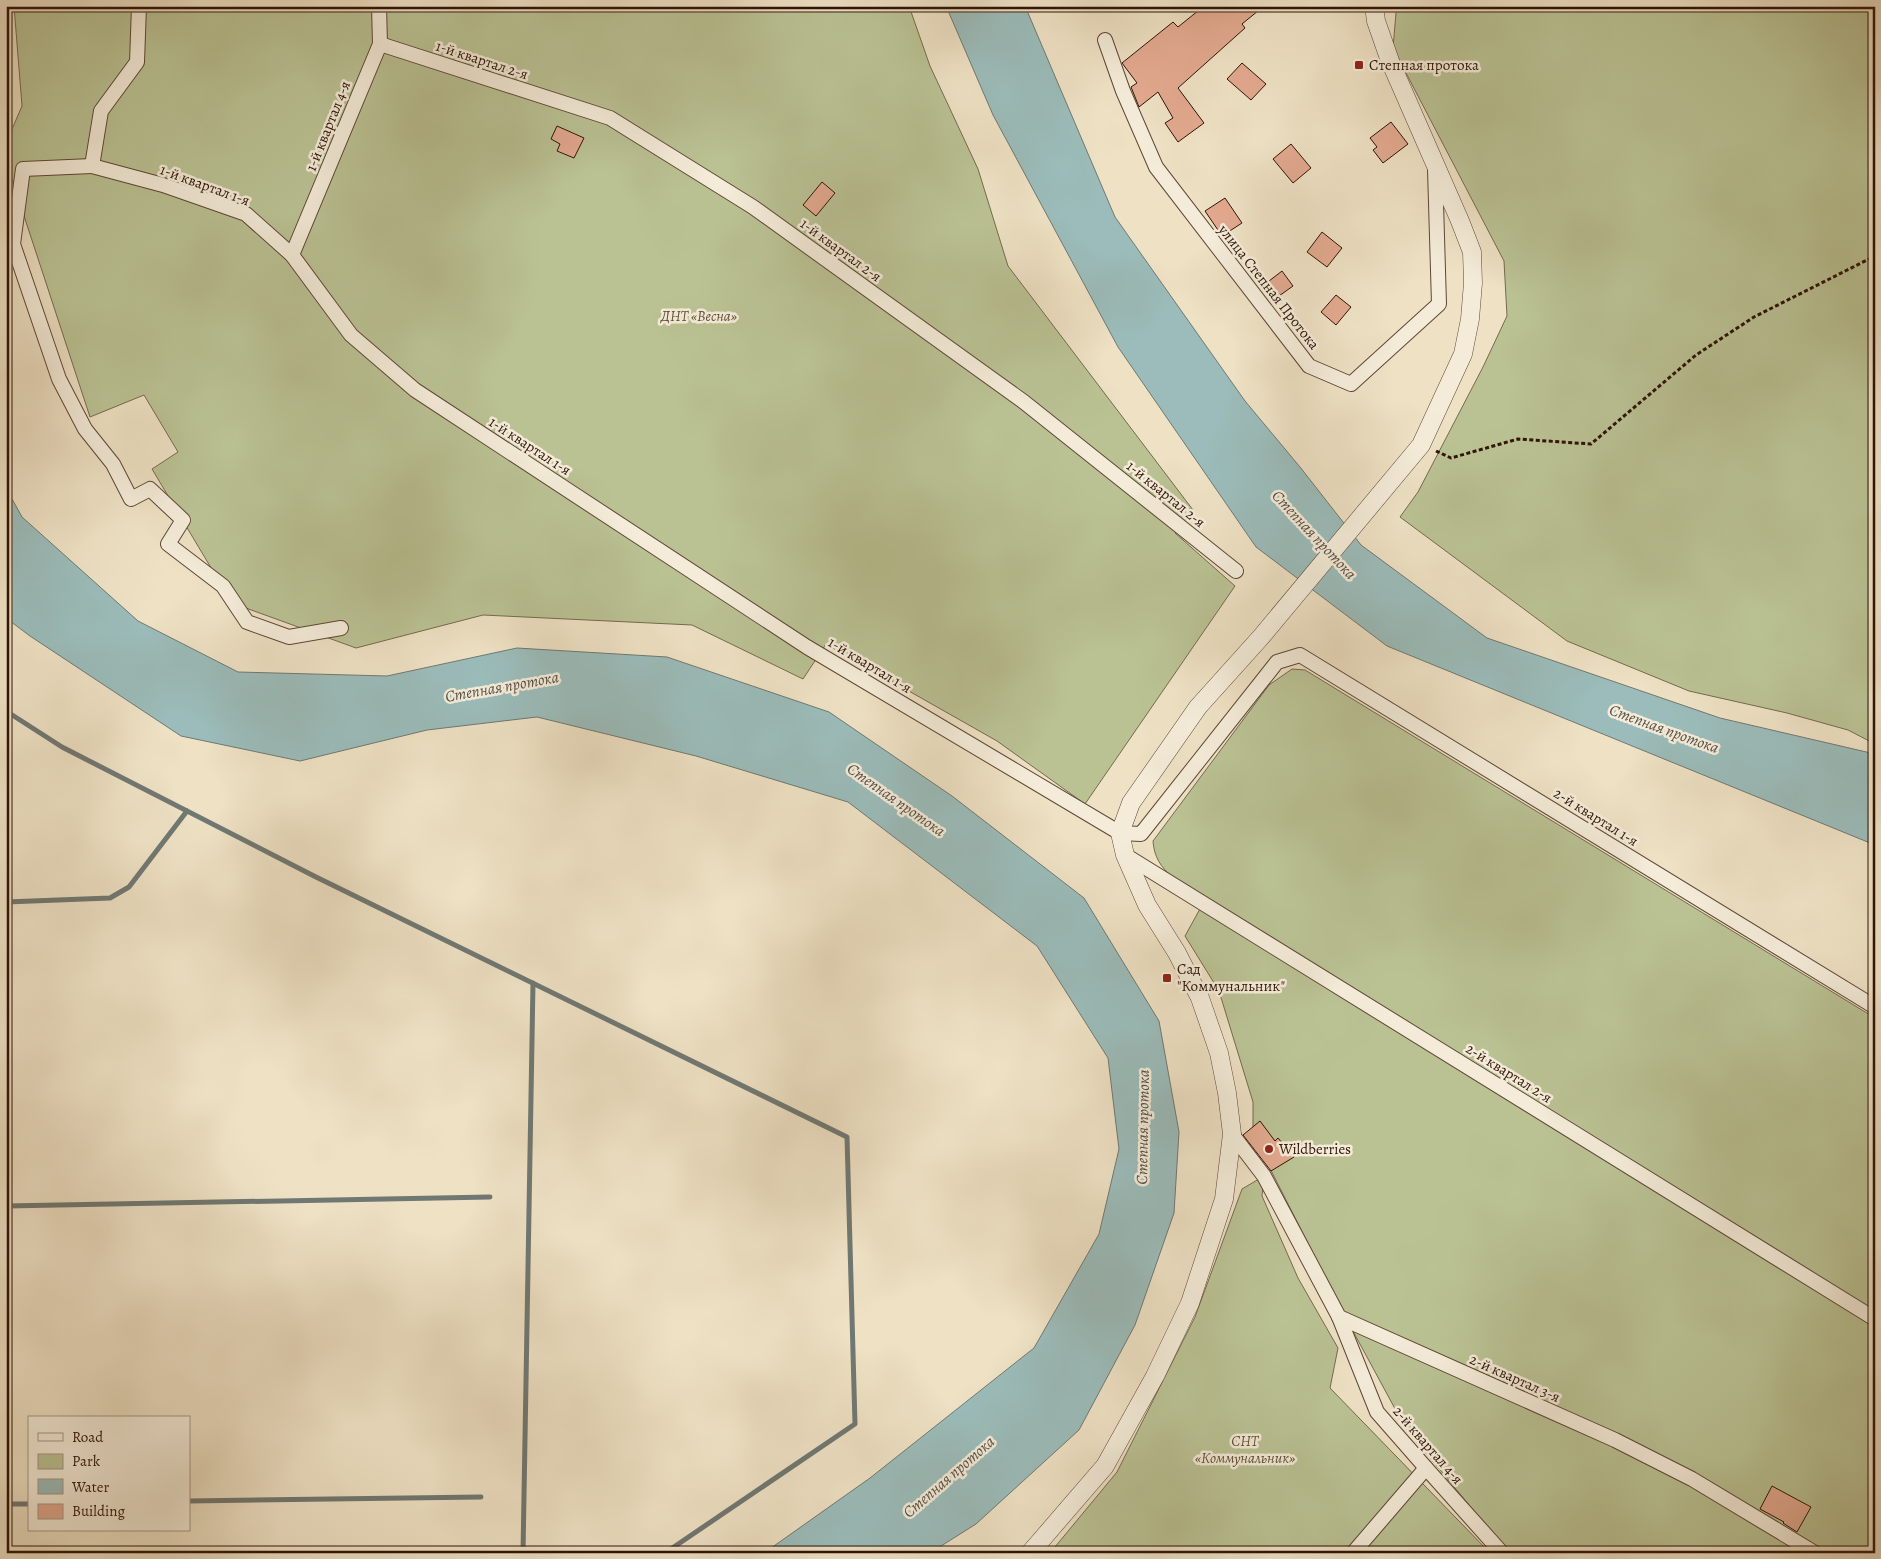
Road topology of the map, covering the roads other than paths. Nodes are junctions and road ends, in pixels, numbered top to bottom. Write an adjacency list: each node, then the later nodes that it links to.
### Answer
1 (139, 6): 7 (street)
2 (379, 6): 5 (street, 1-й квартал 4-я)
3 (1374, 6): 6 (street)
4 (1105, 40): 6 (street, улица Степная Протока)
5 (380, 44): 8 (street, 1-й квартал 4-я); 9 (street, 1-й квартал 2-я)
6 (1435, 163): 11 (street)
7 (92, 166): 8 (street, 1-й квартал 1-я); 10 (street, 1-й квартал 1-я)
8 (292, 256): 11 (street, 1-й квартал 1-я)
9 (1236, 571)
10 (341, 628)
11 (1120, 833): 12 (street); 13 (street, 2-й квартал 1-я)
12 (1125, 854): 14 (street); 16 (street, 2-й квартал 2-я)
13 (1875, 1007)
14 (1232, 1134): 15 (street); 18 (street)
15 (1339, 1317): 17 (street, 2-й квартал 4-я); 21 (street, 2-й квартал 3-я)
16 (1875, 1319)
17 (1426, 1468): 19 (street); 20 (street, 2-й квартал 4-я)
18 (1030, 1553)
19 (1353, 1553)
20 (1502, 1553)
21 (1815, 1553)

